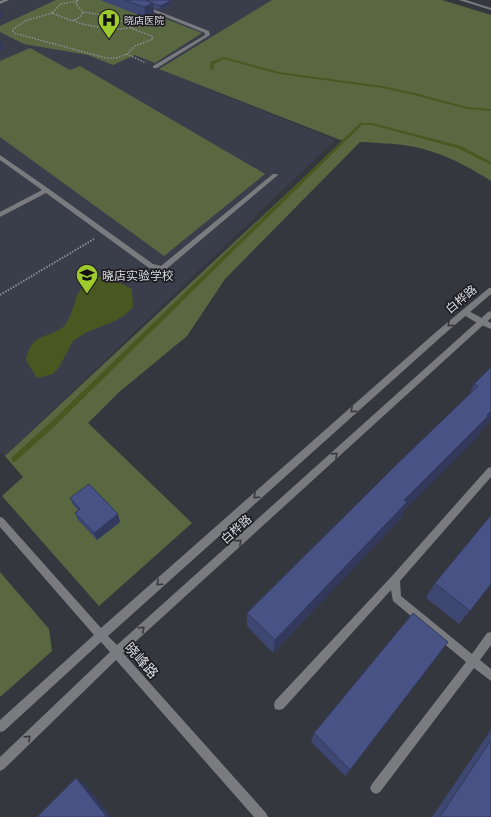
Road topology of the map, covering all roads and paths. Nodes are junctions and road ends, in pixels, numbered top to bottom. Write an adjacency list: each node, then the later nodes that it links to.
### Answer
1 (7, 0): 5 (street)
2 (126, 0): 7 (street)
3 (461, 0): 8 (street)
4 (78, 1): 9 (path); 10 (path)
5 (0, 3)
6 (146, 3): 7 (street)
7 (140, 6): 11 (street)
8 (491, 9)
9 (83, 12): 12 (path); 13 (path)
10 (52, 13): 12 (path); 14 (path)
11 (159, 13): 13 (path); 15 (street)
12 (74, 20): 13 (path)
13 (130, 27): 14 (path)
14 (127, 54): 15 (path)
15 (155, 67)
16 (0, 157): 18 (street)
17 (275, 175): 20 (street)
18 (47, 190): 19 (street); 20 (street)
19 (0, 215)
20 (105, 232): 22 (path)
21 (491, 290): 23 (street, 白桦路)
22 (0, 295)
23 (465, 312): 25 (street); 30 (street, 白桦路, one-way to 30)
24 (491, 314): 25 (street, 白桦路)
25 (482, 322): 26 (street); 32 (street, 白桦路, one-way to 25)
26 (491, 326)
27 (491, 471): 29 (street)
28 (0, 521): 30 (street, 晓峰路)
29 (396, 579): 33 (street); 35 (street)
30 (100, 636): 32 (street, 晓峰路); 36 (street, 白桦路)
31 (491, 637): 33 (street)
32 (117, 652): 37 (street, 白桦路, one-way to 32); 39 (street, 晓峰路)
33 (473, 661): 34 (street); 38 (street)
34 (491, 676)
35 (279, 705)
36 (0, 727)
37 (0, 765)
38 (376, 788)
39 (262, 817)

